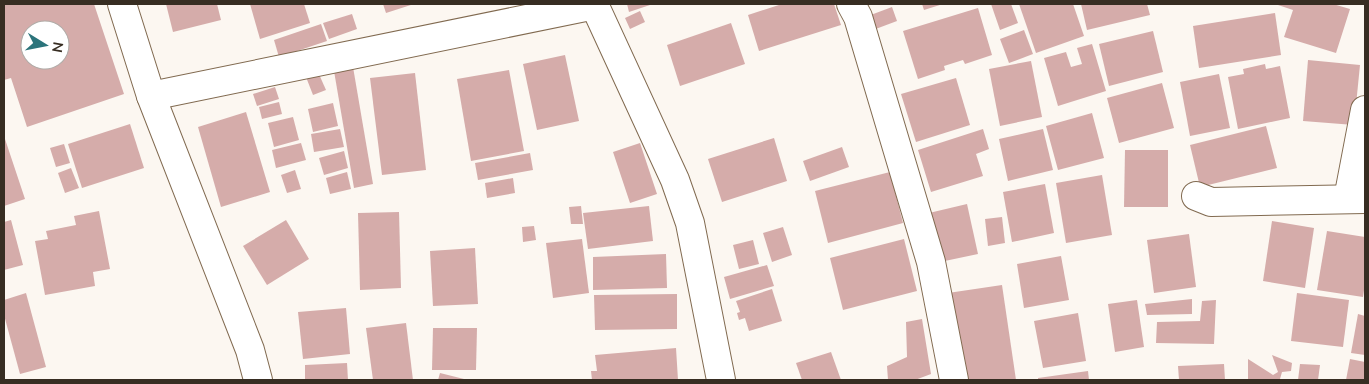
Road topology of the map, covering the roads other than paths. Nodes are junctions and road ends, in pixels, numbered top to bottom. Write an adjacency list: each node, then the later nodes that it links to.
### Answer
1 (122, 4): 4 (street)
2 (595, 4): 4 (street); 9 (street)
3 (851, 4): 10 (street)
4 (151, 96): 8 (street)
5 (1365, 110): 7 (street)
6 (1196, 196): 7 (street)
7 (1356, 199)
8 (258, 380)
9 (721, 380)
10 (954, 380)

